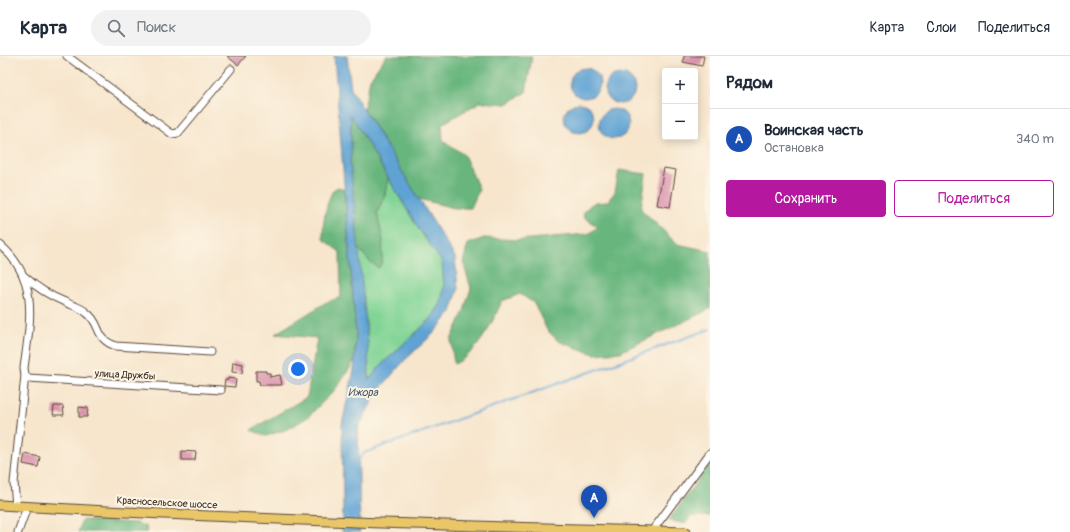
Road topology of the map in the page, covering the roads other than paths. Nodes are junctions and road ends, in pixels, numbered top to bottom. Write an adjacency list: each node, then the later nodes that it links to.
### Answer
1 (67, 56): 2 (street)
2 (231, 69)
3 (0, 245): 4 (street)
4 (23, 276): 5 (street); 6 (street)
5 (210, 352)
6 (26, 377): 7 (street, улица Дружбы); 10 (street)
7 (221, 390)
8 (710, 453): 13 (street)
9 (0, 505): 10 (main road, Красносельское шоссе)
10 (16, 506): 11 (main road, Красносельское шоссе)
11 (27, 507): 12 (main road, Красносельское шоссе); 14 (street)
12 (617, 531): 13 (main road, Красносельское шоссе)
13 (652, 531): 15 (main road, Красносельское шоссе)
14 (18, 532)
15 (685, 532)

